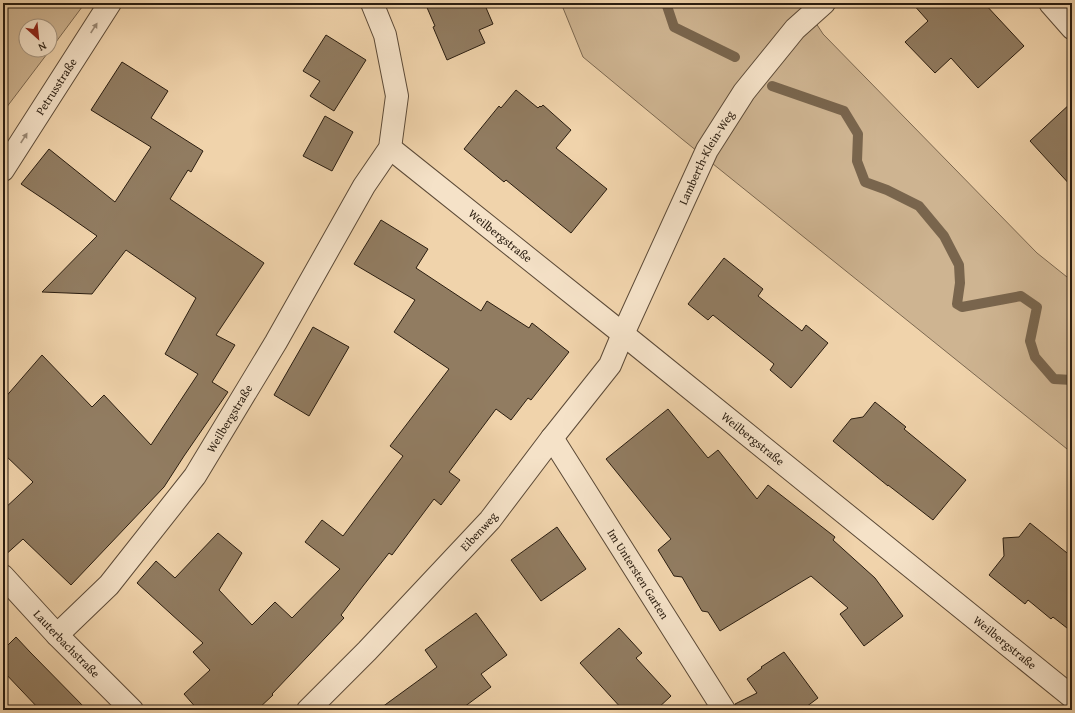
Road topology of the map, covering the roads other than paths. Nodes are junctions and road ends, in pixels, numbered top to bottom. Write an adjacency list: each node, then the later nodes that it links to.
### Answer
1 (110, 3): 7 (street, Petrusstraße, one-way to 1)
2 (372, 3): 6 (street)
3 (824, 3): 8 (street, Lamberth-Klein-Weg)
4 (1050, 3): 5 (street)
5 (1072, 28)
6 (390, 148): 8 (street, Weilbergstraße); 11 (street, Weilbergstraße)
7 (3, 170)
8 (623, 334): 9 (street, Eibenweg); 12 (street, Weilbergstraße)
9 (552, 438): 14 (street, Eibenweg); 15 (street, Im Untersten Garten)
10 (3, 576): 11 (street, Lauterbachstraße)
11 (57, 635): 13 (street, Lauterbachstraße)
12 (1072, 697)
13 (132, 710)
14 (308, 710)
15 (724, 710)

